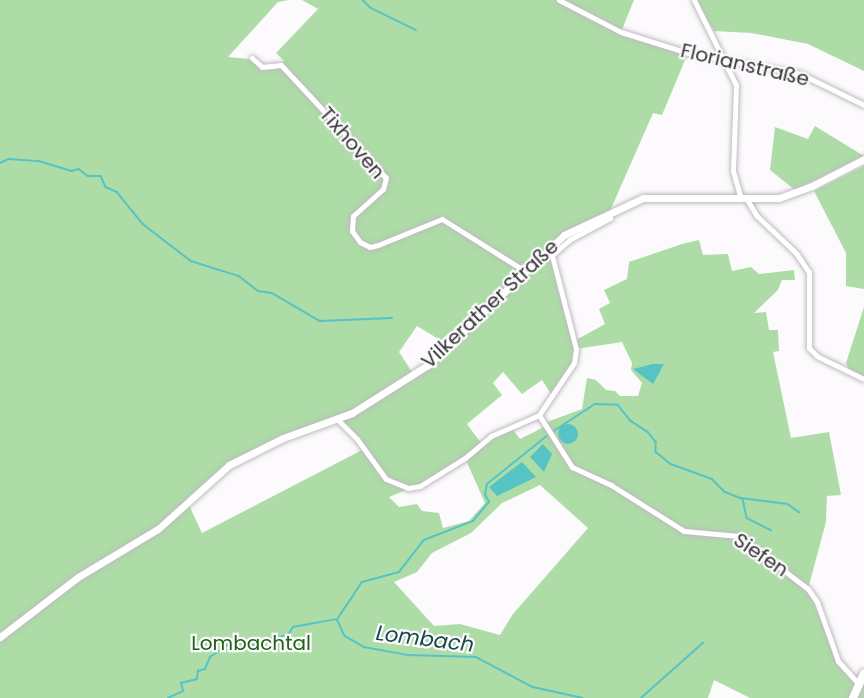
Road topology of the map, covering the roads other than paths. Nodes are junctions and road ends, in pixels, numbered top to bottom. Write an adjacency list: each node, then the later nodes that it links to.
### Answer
1 (559, 0): 4 (street, Florianstraße)
2 (694, 0): 4 (street)
3 (252, 58): 11 (street, Tixhoven)
4 (726, 60): 5 (street, Florianstraße); 7 (street)
5 (864, 105)
6 (864, 159): 7 (street, Vilkerather Straße)
7 (742, 196): 9 (street, Vilkerather Straße); 12 (street)
8 (609, 220): 10 (street)
9 (549, 246): 10 (street); 11 (street, Vilkerather Straße)
10 (552, 255): 13 (street)
11 (525, 271): 14 (street, Vilkerather Straße)
12 (864, 379)
13 (539, 415): 14 (street); 17 (street, Siefen)
14 (337, 419): 15 (street, Vilkerather Straße)
15 (0, 637)
16 (864, 673): 17 (main road)
17 (859, 684): 18 (main road)
18 (853, 698)

